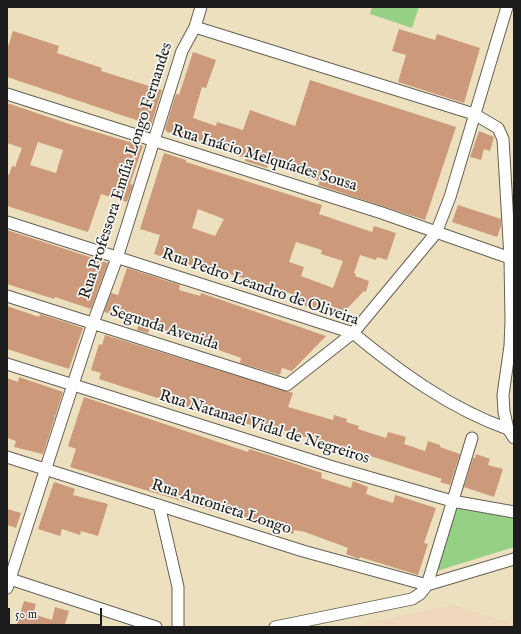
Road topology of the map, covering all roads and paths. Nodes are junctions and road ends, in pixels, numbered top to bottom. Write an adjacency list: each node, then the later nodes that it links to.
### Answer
1 (201, 7): 3 (street, Rua Professora Emília Longo Fernandes)
2 (507, 7): 5 (street)
3 (195, 27): 5 (street); 6 (street, Rua Professora Emília Longo Fernandes)
4 (7, 94): 6 (street, Rua Inácio Melquíades Sousa)
5 (474, 114): 8 (street); 10 (street)
6 (153, 142): 8 (street, Rua Inácio Melquíades Sousa); 9 (street, Rua Professora Emília Longo Fernandes)
7 (7, 222): 9 (street, Rua Pedro Leandro de Oliveira)
8 (436, 232): 10 (street, Rua Inácio Melquíades Sousa); 13 (street)
9 (117, 258): 12 (street, Rua Professora Emília Longo Fernandes); 13 (street, Rua Pedro Leandro de Oliveira)
10 (510, 258): 16 (street)
11 (7, 296): 12 (street, Segunda Avenida)
12 (93, 323): 13 (street, Segunda Avenida); 15 (street, Rua Professora Emília Longo Fernandes)
13 (353, 333): 16 (street, Rua Pedro Leandro de Oliveira)
14 (7, 364): 15 (street, Rua Natanael Vidal de Negreiros)
15 (73, 385): 19 (street, Rua Professora Emília Longo Fernandes); 20 (street, Rua Natanael Vidal de Negreiros)
16 (511, 434)
17 (472, 438): 20 (street)
18 (7, 457): 19 (street, Rua Antonieta Longo)
19 (45, 469): 21 (street, Rua Antonieta Longo); 24 (street, Rua Professora Emília Longo Fernandes)
20 (452, 501): 22 (street, Rua Natanael Vidal de Negreiros); 25 (street)
21 (159, 505): 25 (street, Rua Antonieta Longo); 27 (street)
22 (514, 512)
23 (514, 558): 25 (street)
24 (8, 582): 26 (street)
25 (427, 585): 28 (street)
26 (156, 627)
27 (178, 627)
28 (275, 627)

